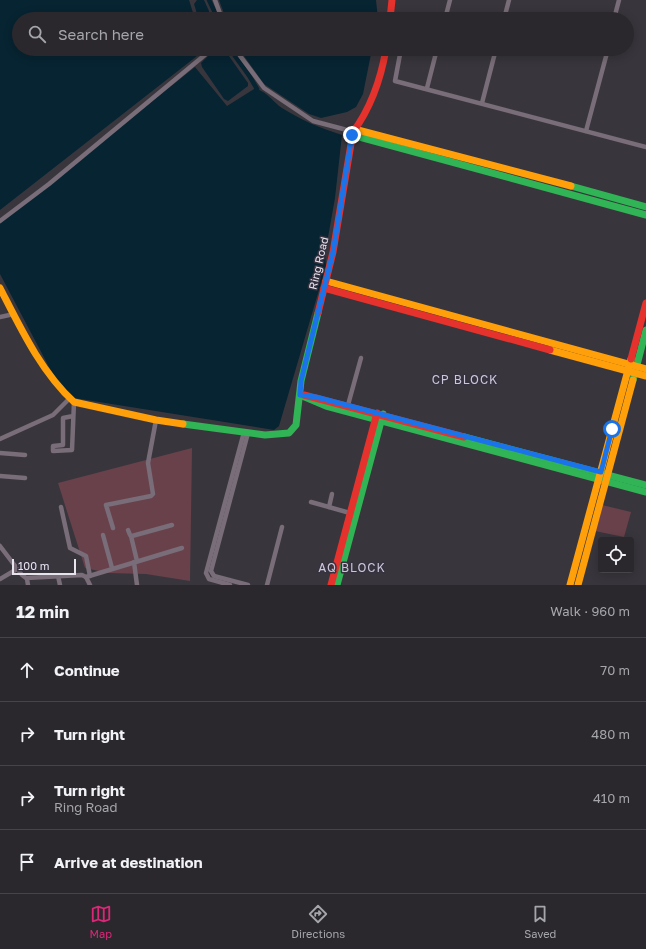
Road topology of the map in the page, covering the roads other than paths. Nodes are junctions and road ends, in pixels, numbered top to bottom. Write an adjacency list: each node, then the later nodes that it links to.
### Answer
1 (215, 0): 6 (street)
2 (392, 0): 7 (street)
3 (450, 0): 8 (street)
4 (509, 0): 9 (street)
5 (618, 0): 10 (street)
6 (219, 12)
7 (391, 12)
8 (447, 12)
9 (506, 12)
10 (615, 12)
11 (204, 56): 27 (street)
12 (240, 56): 21 (street)
13 (385, 56): 21 (street, Ring Road)
14 (399, 56): 18 (street)
15 (435, 56): 18 (street)
16 (494, 56): 19 (street)
17 (606, 56): 20 (street)
18 (427, 88): 19 (street)
19 (482, 103): 20 (street)
20 (586, 131): 22 (street)
21 (351, 132): 23 (street); 24 (street); 28 (street, Ring Road)
22 (646, 147)
23 (488, 163): 24 (street); 25 (street)
24 (486, 171): 26 (street)
25 (646, 208)
26 (646, 215)
27 (0, 221)
28 (325, 285): 35 (street); 38 (street, Ring Road)
29 (0, 288): 31 (street)
30 (646, 303): 35 (street)
31 (14, 314): 32 (street); 39 (street)
32 (0, 317)
33 (646, 330): 35 (street)
34 (361, 358): 40 (street)
35 (632, 368): 36 (street); 37 (street); 49 (street)
36 (646, 368)
37 (646, 376)
38 (300, 398): 40 (street); 42 (street); 44 (street, Ring Road)
39 (71, 400): 41 (street); 43 (street); 45 (street)
40 (348, 405): 42 (street)
41 (72, 416): 41 (street)
42 (380, 416): 49 (street); 57 (street); 61 (street)
43 (156, 420): 44 (street); 60 (street)
44 (246, 432): 79 (street); 80 (street)
45 (0, 439)
46 (0, 453): 47 (street)
47 (25, 455)
48 (0, 476): 50 (street)
49 (603, 477): 51 (street); 52 (street); 84 (street); 85 (street)
50 (25, 478)
51 (646, 485)
52 (646, 492)
53 (332, 494): 56 (street)
54 (311, 502): 56 (street)
55 (61, 507): 71 (street)
56 (329, 507): 57 (street)
57 (350, 513): 61 (street)
58 (172, 524): 64 (street)
59 (282, 527): 81 (street)
60 (113, 528)
61 (349, 528): 72 (street)
62 (128, 530): 64 (street)
63 (102, 535): 68 (street)
64 (131, 536): 67 (street)
65 (0, 546): 69 (street)
66 (182, 548): 67 (street)
67 (136, 561): 68 (street); 78 (street)
68 (112, 568): 71 (street)
69 (17, 569): 73 (street); 74 (street)
70 (58, 576): 71 (street); 74 (street); 76 (street)
71 (88, 576): 77 (street)
72 (337, 576): 82 (street); 83 (street)
73 (0, 579)
74 (27, 579): 75 (street)
75 (28, 585)
76 (60, 585)
77 (90, 585)
78 (136, 585)
79 (230, 585)
80 (248, 585)
81 (267, 585)
82 (331, 585)
83 (337, 585)
84 (570, 585)
85 (578, 585)

